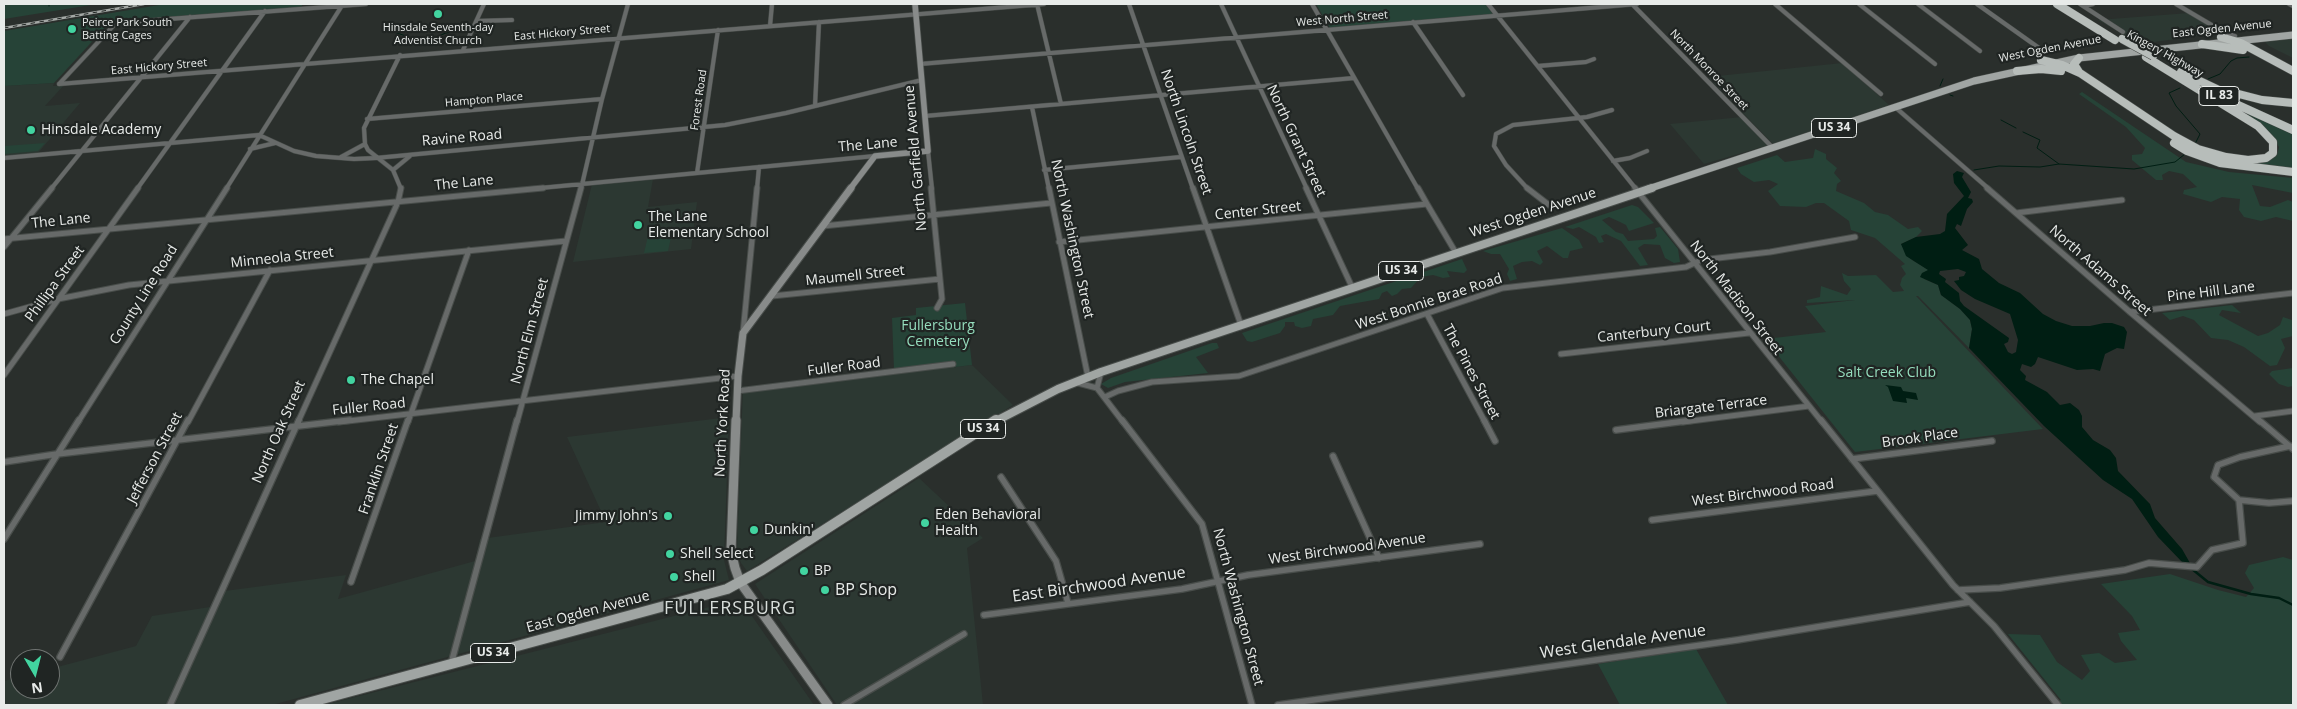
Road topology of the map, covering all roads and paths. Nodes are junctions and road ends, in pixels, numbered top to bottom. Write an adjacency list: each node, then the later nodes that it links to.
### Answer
1 (366, 4): 24 (street)
2 (484, 4): 32 (street)
3 (628, 4): 43 (street, North Elm Street)
4 (772, 4): 35 (street)
5 (915, 4): 28 (main road, North Garfield Avenue)
6 (1037, 4): 7 (street, East Hickory Street); 28 (street, East Hickory Street); 54 (street)
7 (1044, 4)
8 (1129, 4): 48 (street, North Lincoln Street)
9 (1221, 4): 41 (street, North Grant Street)
10 (1312, 4): 36 (street)
11 (1488, 4): 29 (street, North Madison Street)
12 (1632, 4): 13 (street, West North Street); 29 (street, West North Street); 98 (street, North Monroe Street)
13 (1637, 4)
14 (1775, 4): 77 (street)
15 (1859, 4): 64 (street)
16 (1918, 4): 51 (street)
17 (1977, 4): 49 (street)
18 (2057, 4): 42 (highway, Kingery Highway / IL 83)
19 (2063, 4): 42 (highway, Kingery Highway / IL 83)
20 (2080, 4): 25 (street)
21 (2093, 4): 25 (street)
22 (2176, 4): 39 (street)
23 (2289, 4): 26 (street)
24 (342, 5): 27 (street); 62 (street, County Line Road)
25 (2084, 6): 42 (street)
26 (2293, 6)
27 (266, 11): 30 (street); 67 (street, Phillipa Street)
28 (916, 14): 33 (street, East Hickory Street); 63 (main road, North Garfield Avenue)
29 (1497, 15): 34 (street, West North Street); 65 (street, North Madison Street)
30 (190, 17): 71 (street); 71 (street, East Hickory Street)
31 (512, 20): 32 (street)
32 (477, 21): 50 (street)
33 (819, 22): 35 (street, East Hickory Street); 83 (street)
34 (1413, 22): 36 (street, West North Street); 79 (street)
35 (770, 26): 37 (street, East Hickory Street)
36 (1327, 29): 41 (street, West North Street); 73 (street)
37 (718, 30): 43 (street, East Hickory Street); 91 (street, Forest Road)
38 (2293, 30): 44 (main road, East Ogden Avenue / US 34)
39 (2220, 34): 44 (highway); 46 (main road, East Ogden Avenue / US 34)
40 (2293, 35): 45 (main road, East Ogden Avenue / US 34)
41 (1236, 37): 48 (street, West North Street); 76 (street, North Grant Street)
42 (2120, 37): 57 (highway, Kingery Highway / IL 83)
43 (618, 38): 50 (street, East Hickory Street); 80 (street, North Elm Street)
44 (2234, 38): 45 (main road, East Ogden Avenue / US 34); 47 (main road, East Ogden Avenue / US 34); 52 (highway); 55 (highway)
45 (2254, 39): 55 (highway)
46 (2163, 43): 61 (main road, West Ogden Avenue / US 34)
47 (2202, 44): 52 (highway); 53 (main road, East Ogden Avenue / US 34)
48 (1143, 45): 54 (street, West North Street); 78 (street, North Lincoln Street)
49 (2039, 48)
50 (463, 50): 56 (street, East Hickory Street)
51 (1980, 50)
52 (2245, 50): 72 (highway)
53 (2124, 52): 58 (main road, West Ogden Avenue / US 34)
54 (1049, 53): 63 (street, West North Street); 82 (street)
55 (2262, 54): 66 (highway)
56 (400, 55): 62 (street, East Hickory Street); 89 (street)
57 (2150, 57): 69 (highway); 81 (highway); 90 (highway, Kingery Highway / IL 83); 92 (highway, Kingery Highway / IL 83)
58 (2079, 58): 61 (main road, West Ogden Avenue / US 34); 69 (highway)
59 (1594, 59): 65 (street)
60 (2041, 60): 61 (highway); 75 (main road, West Ogden Avenue / US 34)
61 (2055, 60): 68 (main road, West Ogden Avenue / US 34); 69 (highway); 70 (highway)
62 (305, 64): 67 (street, East Hickory Street); 93 (street, County Line Road)
63 (920, 64): 74 (main road, North Garfield Avenue)
64 (1935, 64)
65 (1538, 66): 88 (street, North Madison Street)
66 (2293, 70)
67 (223, 71): 71 (street, East Hickory Street); 96 (street, Phillipa Street)
68 (2017, 71): 70 (highway); 75 (main road, West Ogden Avenue / US 34)
69 (2080, 73)
70 (2070, 74): 113 (highway)
71 (141, 77): 102 (street)
72 (2293, 77)
73 (1354, 78): 76 (street); 120 (street)
74 (922, 80): 83 (street, Ravine Road); 87 (main road, North Garfield Avenue)
75 (1974, 81): 85 (main road, West Ogden Avenue / US 34)
76 (1259, 87): 78 (street); 124 (street, North Grant Street)
77 (1881, 94)
78 (1161, 95): 82 (street); 105 (street, North Lincoln Street)
79 (1463, 95)
80 (602, 99): 89 (street, Hampton Place); 94 (street, North Elm Street)
81 (2293, 103)
82 (1061, 104): 84 (street)
83 (816, 106): 91 (street, Ravine Road)
84 (1032, 107): 87 (street); 112 (street, North Washington Street)
85 (1895, 107): 98 (main road, West Ogden Avenue / US 34); 122 (street, North Adams Street)
86 (1612, 110): 88 (street)
87 (925, 116): 100 (main road, North Garfield Avenue)
88 (1580, 118): 109 (street, North Madison Street); 121 (street)
89 (367, 119): 97 (street)
90 (2293, 124)
91 (704, 128): 94 (street, Ravine Road); 114 (street, Forest Road)
92 (2293, 130)
93 (260, 135): 95 (street, Ravine Road); 96 (street); 99 (street, County Line Road)
94 (592, 138): 103 (street, Ravine Road); 115 (street, North Elm Street)
95 (275, 143): 99 (street); 107 (street, Ravine Road)
96 (170, 144): 102 (street); 128 (street, Phillipa Street)
97 (364, 144): 107 (street); 108 (street)
98 (1773, 148): 116 (main road, West Ogden Avenue / US 34)
99 (250, 149): 125 (street, County Line Road)
100 (928, 151): 104 (main road, The Lane); 123 (street, North Garfield Avenue)
101 (1647, 151): 109 (street)
102 (80, 152): 106 (street); 130 (street)
103 (414, 154): 108 (street, Ravine Road); 111 (street)
104 (875, 156): 110 (street, The Lane); 126 (main road)
105 (1182, 157): 112 (street); 127 (street, North Lincoln Street)
106 (4, 158)
107 (337, 158): 108 (street, Ravine Road)
108 (376, 158): 111 (street)
109 (1613, 161): 116 (street, North Madison Street)
110 (759, 168): 114 (street, The Lane); 151 (street)
111 (393, 170): 118 (street, North Oak Street)
112 (1044, 170): 119 (street, North Washington Street)
113 (2293, 172)
114 (697, 173): 115 (street, The Lane)
115 (582, 184): 118 (street, The Lane); 132 (street, North Elm Street)
116 (1638, 193): 136 (main road, West Ogden Avenue / US 34); 138 (street, North Madison Street)
117 (2122, 200): 122 (street)
118 (398, 202): 125 (street, The Lane); 137 (street, North Oak Street)
119 (1051, 203): 123 (street); 133 (street, North Washington Street)
120 (1427, 204): 124 (street, Center Street); 136 (street)
121 (1549, 205)
122 (2016, 213): 147 (street, North Adams Street)
123 (934, 214): 126 (street); 140 (street, North Garfield Avenue)
124 (1319, 216): 127 (street, Center Street); 142 (street, North Grant Street)
125 (206, 220): 128 (street, The Lane); 141 (street, County Line Road)
126 (822, 226): 144 (main road)
127 (1207, 227): 133 (street, Center Street); 150 (street, North Lincoln Street)
128 (109, 229): 130 (street, The Lane); 145 (street, Phillipa Street)
129 (1855, 237): 138 (street, West Bonnie Brae Road)
130 (11, 238): 131 (street, The Lane); 134 (street)
131 (4, 239)
132 (566, 241): 135 (street, Minneola Street); 163 (street, North Elm Street)
133 (1059, 242): 158 (street, North Washington Street)
134 (4, 247)
135 (469, 250): 137 (street, Minneola Street); 166 (street, Franklin Street)
136 (1456, 253): 142 (main road, West Ogden Avenue / US 34)
137 (370, 260): 139 (street, Minneola Street); 168 (street, North Oak Street)
138 (1694, 263): 149 (street, West Bonnie Brae Road); 152 (street, North Madison Street)
139 (270, 270): 141 (street, Minneola Street); 170 (street, Jefferson Street)
140 (940, 279): 144 (street, Maumell Street); 146 (street, North Garfield Avenue)
141 (167, 280): 145 (street, Minneola Street); 174 (street, County Line Road)
142 (1352, 287): 150 (main road, West Ogden Avenue / US 34)
143 (2293, 294): 147 (street, Pine Hill Lane)
144 (772, 296): 151 (main road)
145 (58, 299): 148 (street, Minneola Street); 156 (street, Phillipa Street)
146 (937, 308)
147 (2130, 312): 167 (street, North Adams Street)
148 (4, 314)
149 (1427, 314): 162 (street, West Bonnie Brae Road); 171 (street, The Pines Street)
150 (1241, 324): 155 (main road, West Ogden Avenue / US 34)
151 (743, 333): 157 (main road, North York Road)
152 (1749, 333): 153 (street, Canterbury Court); 164 (street, North Madison Street)
153 (1561, 354)
154 (953, 364): 161 (street, Fuller Road)
155 (1101, 372): 158 (main road, East Ogden Avenue / US 34); 160 (street)
156 (4, 374)
157 (738, 376): 161 (main road, North York Road); 163 (street, Fuller Road)
158 (1088, 377): 159 (main road, East Ogden Avenue / US 34)
159 (1075, 382): 160 (street); 188 (main road, East Ogden Avenue / US 34)
160 (1097, 388): 162 (street, North Washington Street)
161 (737, 391): 188 (main road, North York Road)
162 (1106, 397): 186 (street, North Washington Street)
163 (523, 401): 166 (street, Fuller Road); 195 (street, North Elm Street)
164 (1809, 406): 169 (street, Briargate Terrace); 176 (street, North Madison Street)
165 (2293, 410): 167 (street)
166 (410, 414): 168 (street, Fuller Road); 187 (street, Franklin Street)
167 (2255, 416): 173 (street, North Adams Street)
168 (295, 427): 170 (street, Fuller Road); 196 (street, North Oak Street)
169 (1616, 430)
170 (177, 440): 174 (street, Fuller Road); 194 (street, Jefferson Street)
171 (1495, 441)
172 (1992, 441): 176 (street, Brook Place)
173 (2292, 447): 180 (street)
174 (57, 454): 177 (street, Fuller Road); 183 (street, County Line Road)
175 (1333, 456): 185 (street)
176 (1852, 459): 179 (street, North Madison Street)
177 (4, 462)
178 (1001, 477): 191 (street)
179 (1877, 491): 182 (street, West Birchwood Road); 189 (street, North Madison Street)
180 (2239, 500): 181 (street); 189 (street)
181 (2293, 501)
182 (1652, 520)
183 (4, 539)
184 (1480, 544): 185 (street, West Birchwood Avenue)
185 (1378, 558): 186 (street, West Birchwood Avenue)
186 (1218, 581): 191 (street, East Birchwood Avenue); 200 (street, North Washington Street)
187 (351, 582)
188 (740, 582): 195 (main road, East Ogden Avenue / US 34); 198 (main road, North York Road)
189 (1958, 590): 190 (street, North Madison Street)
190 (1970, 602): 201 (street, West Glendale Avenue); 202 (street, North Madison Street)
191 (1068, 603): 192 (street, East Birchwood Avenue)
192 (984, 615)
193 (964, 634): 199 (street)
194 (60, 657)
195 (451, 664): 197 (main road, East Ogden Avenue / US 34)
196 (170, 705)
197 (300, 705)
198 (828, 705)
199 (844, 705)
200 (1252, 705)
201 (1278, 705)
202 (2058, 705)

